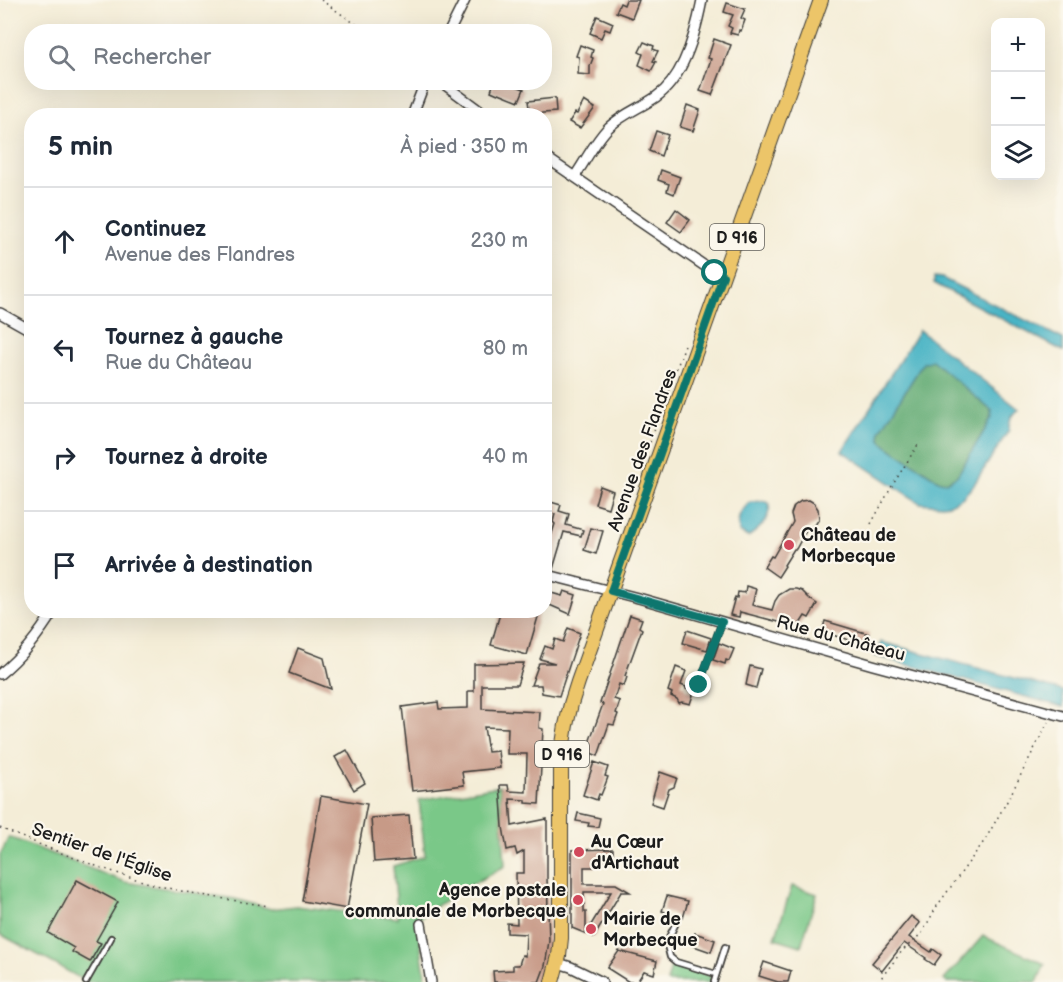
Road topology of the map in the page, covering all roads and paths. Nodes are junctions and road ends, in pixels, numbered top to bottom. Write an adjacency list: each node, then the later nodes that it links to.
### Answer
1 (321, 0): 5 (path)
2 (465, 0): 6 (street)
3 (702, 0): 12 (street)
4 (821, 0): 13 (main road, Avenue des Flandres / D 916)
5 (356, 24)
6 (453, 24)
7 (422, 90): 9 (street)
8 (452, 90): 10 (street)
9 (415, 108)
10 (476, 108)
11 (552, 161): 12 (street)
12 (575, 176): 13 (street)
13 (723, 276): 19 (main road, Avenue des Flandres / D 916)
14 (0, 313): 15 (street)
15 (24, 326)
16 (919, 443): 17 (path)
17 (871, 524)
18 (552, 576): 19 (street, Rue du Château)
19 (611, 591): 21 (street, Rue du Château); 32 (main road, Avenue des Flandres / D 916)
20 (49, 618): 22 (street)
21 (722, 622): 23 (lane); 24 (street, Rue du Château)
22 (0, 674)
23 (699, 685)
24 (1051, 712): 25 (street, Rue du Château); 39 (path)
25 (1063, 716)
26 (0, 828): 27 (path, Sentier de l'Église)
27 (268, 906)
28 (421, 924): 35 (street)
29 (675, 925): 33 (lane)
30 (111, 938): 34 (lane)
31 (725, 946): 33 (lane)
32 (558, 963): 36 (main road, D 916); 37 (street)
33 (716, 974): 38 (lane)
34 (86, 982)
35 (431, 982)
36 (552, 982)
37 (602, 982)
38 (714, 982)
39 (878, 982)

